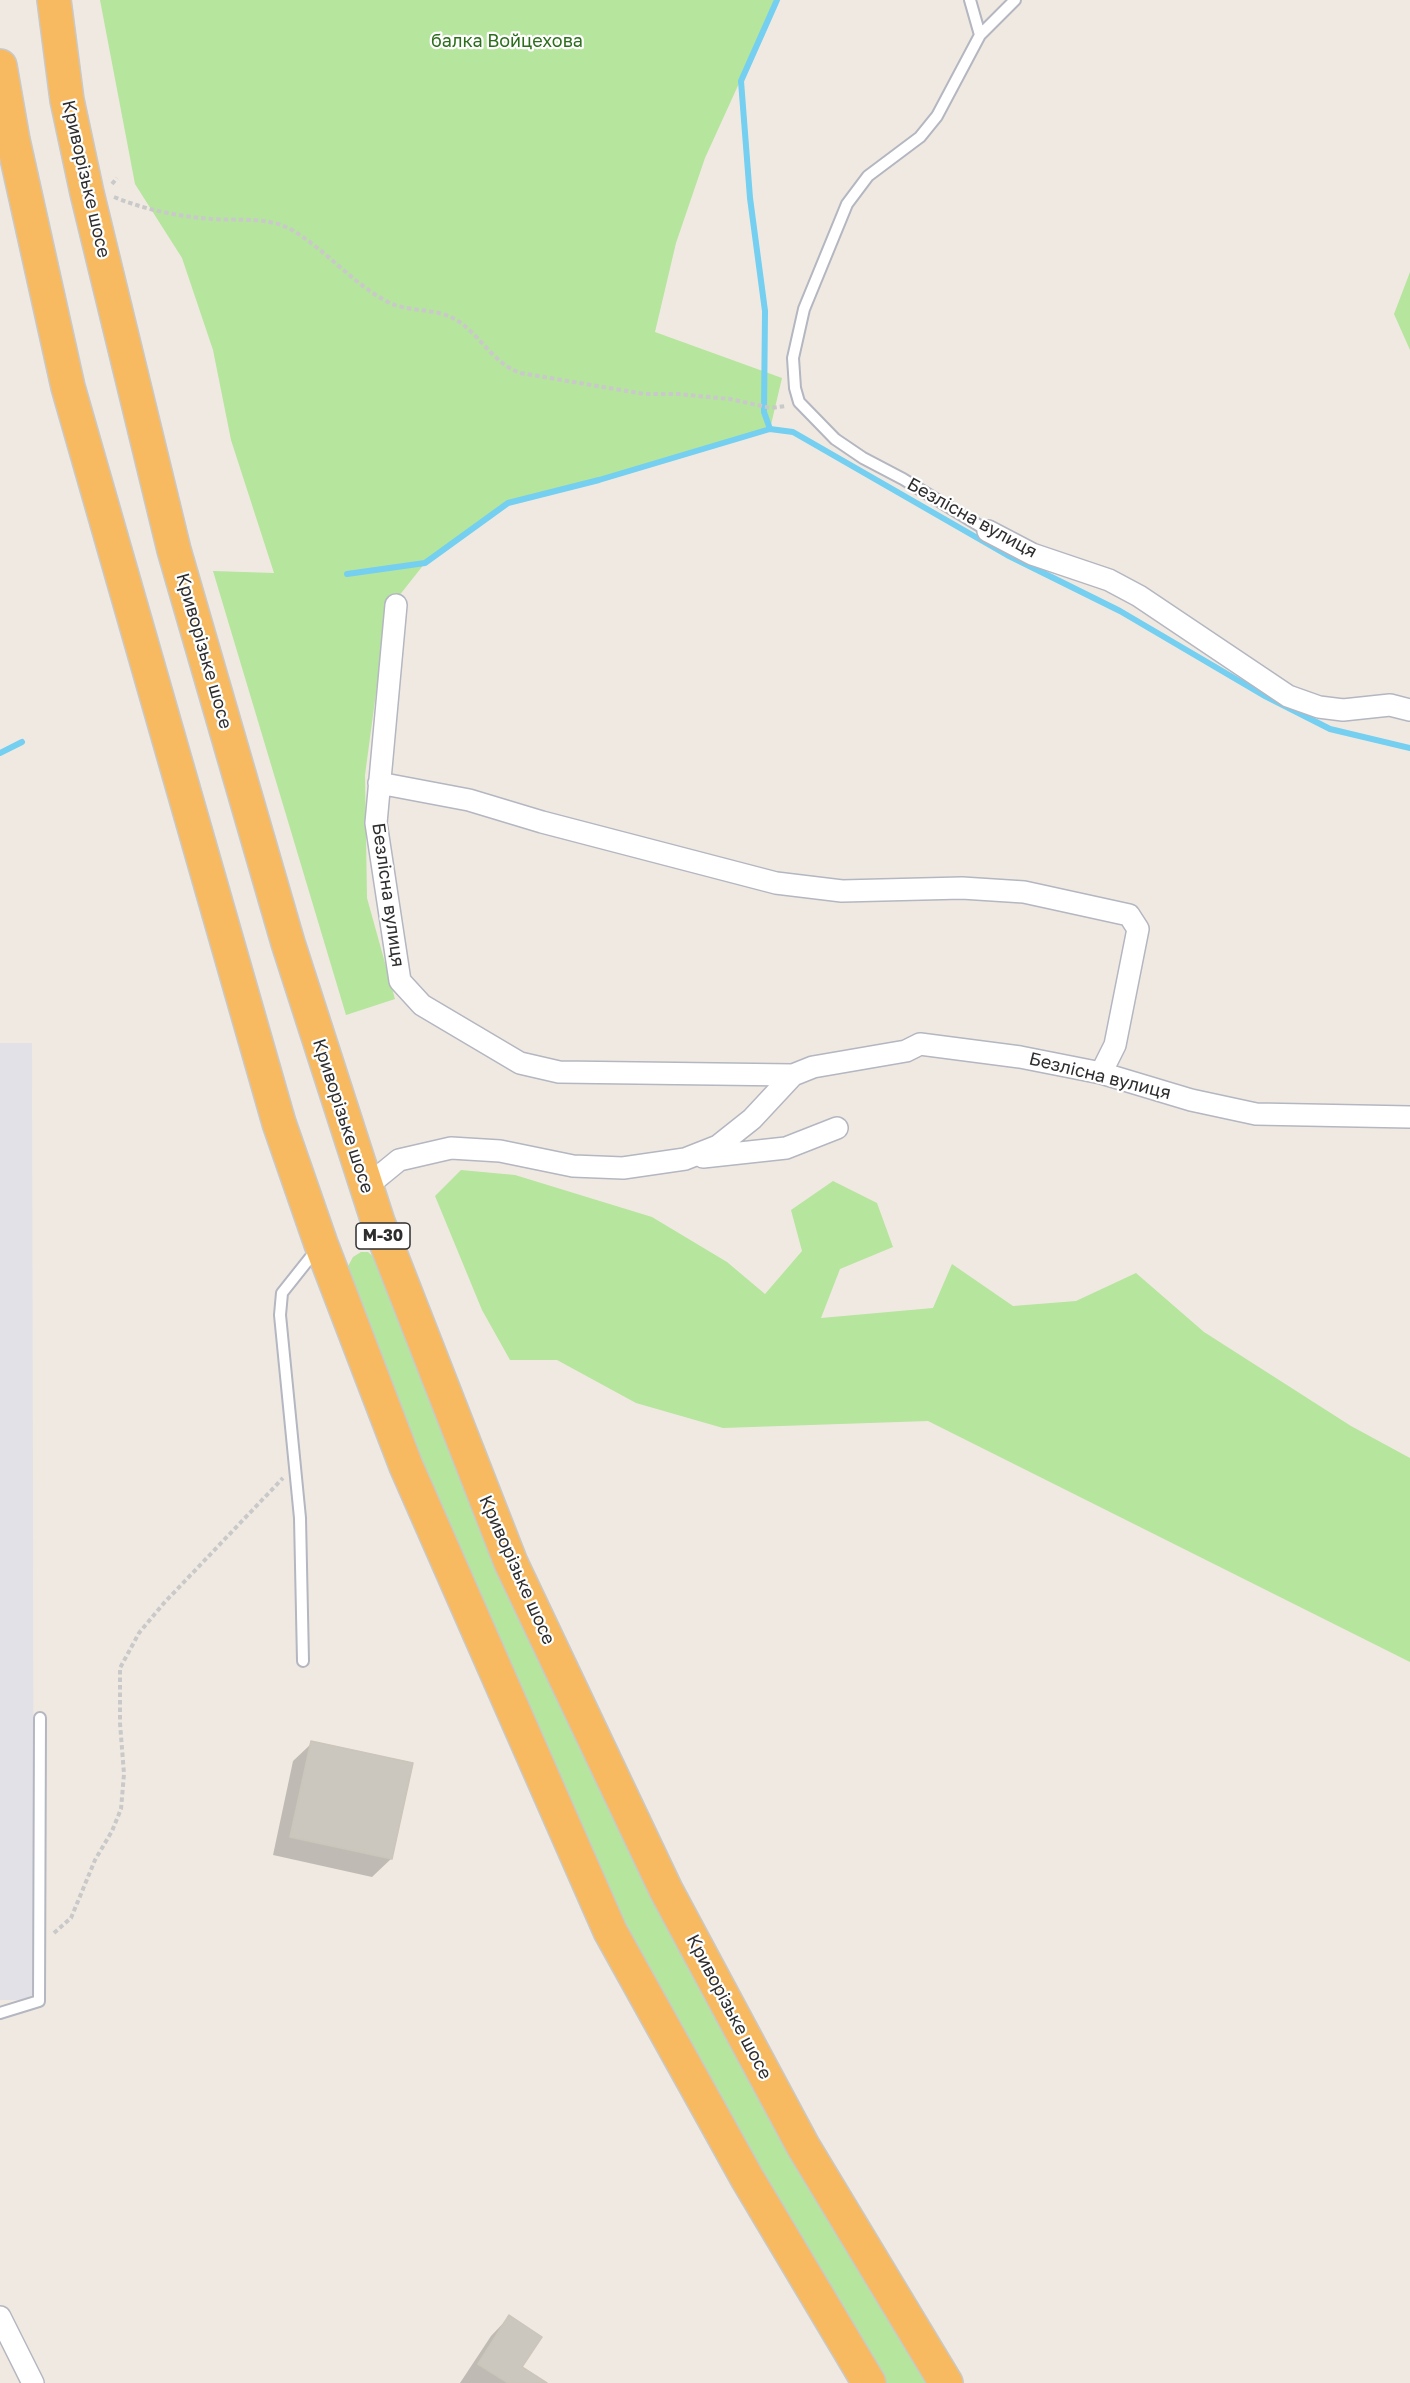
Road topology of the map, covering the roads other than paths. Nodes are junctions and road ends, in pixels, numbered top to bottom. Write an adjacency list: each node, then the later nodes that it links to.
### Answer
1 (54, 0): 16 (highway, Криворізьке шосе / М-30)
2 (970, 0): 4 (lane)
3 (1015, 0): 4 (lane)
4 (980, 35): 7 (lane, Безлісна вулиця)
5 (0, 66): 6 (highway)
6 (7, 141): 17 (highway)
7 (988, 531): 9 (street, Безлісна вулиця)
8 (396, 605): 10 (street, Безлісна вулиця)
9 (1410, 710)
10 (379, 783): 11 (street); 12 (street, Безлісна вулиця)
11 (1101, 1073): 12 (street, Безлісна вулиця); 13 (street, Безлісна вулиця)
12 (793, 1075): 15 (street, Безлісна вулиця)
13 (1410, 1117)
14 (837, 1128): 15 (street)
15 (685, 1159): 16 (street, Безлісна вулиця)
16 (366, 1187): 24 (highway, Криворізьке шосе / М-30)
17 (321, 1244): 18 (lane); 23 (highway)
18 (303, 1661)
19 (40, 1718): 20 (lane)
20 (0, 2013)
21 (0, 2317): 22 (street)
22 (33, 2383)
23 (869, 2383)
24 (946, 2383)

